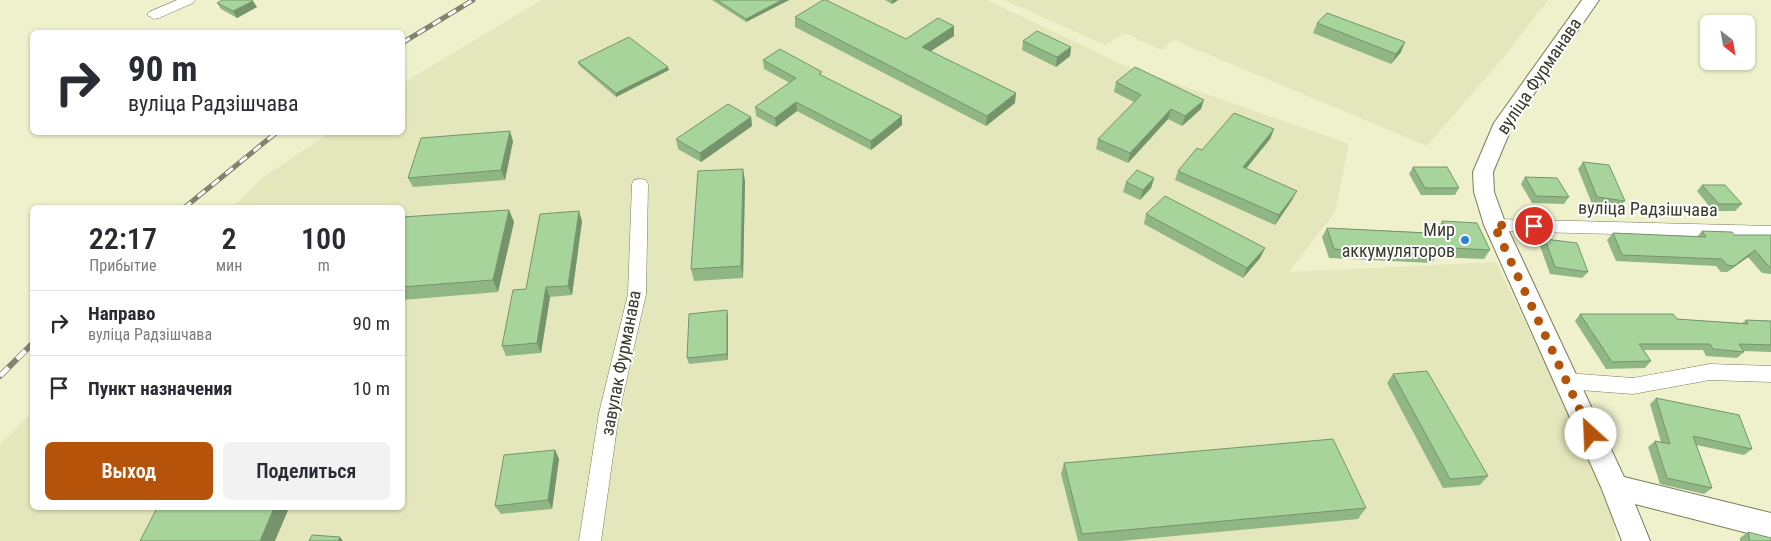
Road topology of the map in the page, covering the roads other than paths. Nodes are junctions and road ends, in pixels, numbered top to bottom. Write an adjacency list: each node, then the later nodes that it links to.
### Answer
1 (188, 0): 3 (street)
2 (1591, 0): 5 (street, вуліца Фурманава)
3 (154, 15)
4 (640, 184): 11 (street, завулак Фурманава)
5 (1494, 225): 6 (street, вуліца Радзішчава); 8 (street, вуліца Фурманава)
6 (1771, 232)
7 (1771, 374): 8 (street)
8 (1566, 381): 9 (street, вуліца Фурманава)
9 (1615, 488): 10 (street); 12 (street, вуліца Фурманава)
10 (1771, 526)
11 (590, 541)
12 (1636, 541)

